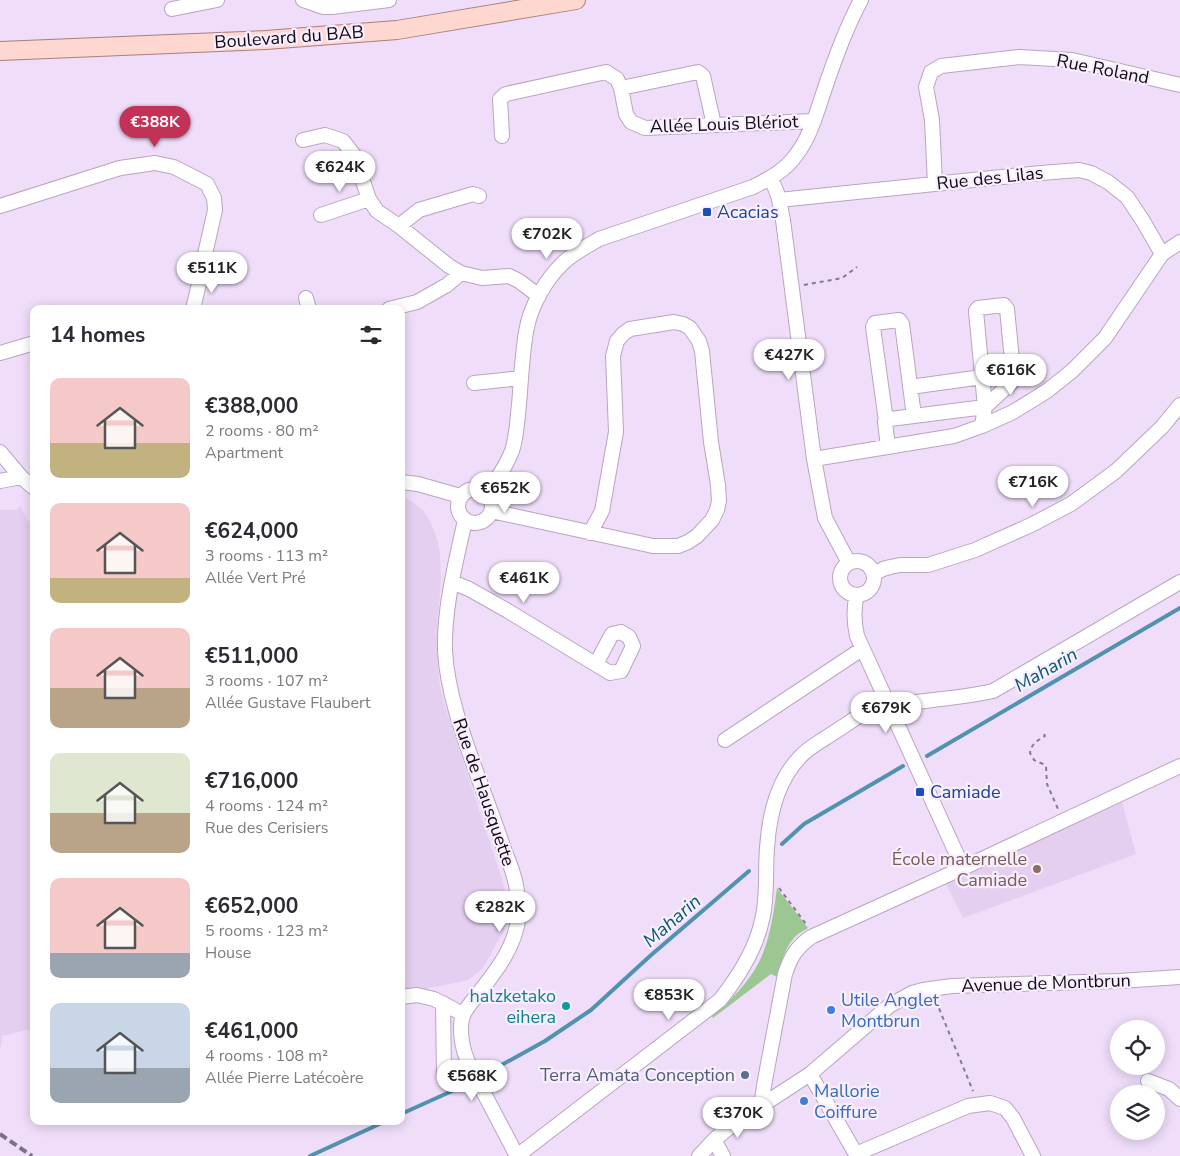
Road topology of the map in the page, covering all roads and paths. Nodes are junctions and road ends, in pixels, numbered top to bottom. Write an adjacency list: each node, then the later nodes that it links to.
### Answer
1 (217, 0): 7 (street)
2 (302, 0): 3 (street)
3 (389, 0)
4 (503, 0): 8 (main road)
5 (576, 0): 8 (main road, Boulevard du BAB)
6 (861, 0): 12 (street)
7 (172, 9)
8 (396, 30): 9 (main road, Boulevard du BAB)
9 (0, 51)
10 (1180, 85): 17 (street, Rue Roland)
11 (621, 88): 13 (street, Allée Louis Blériot); 13 (street); 14 (street)
12 (814, 120): 13 (street, Allée Louis Blériot); 16 (street)
13 (714, 125)
14 (502, 136)
15 (303, 140): 19 (street)
16 (770, 179): 20 (street); 29 (street)
17 (935, 184): 20 (street, Rue des Lilas); 25 (street, Rue des Lilas)
18 (479, 196): 23 (street)
19 (369, 199): 22 (street); 23 (street)
20 (779, 200): 28 (street)
21 (0, 206): 30 (street)
22 (321, 215)
23 (399, 226): 27 (street)
24 (1180, 242): 25 (street)
25 (1162, 254): 42 (street)
26 (857, 267): 28 (path)
27 (461, 273): 29 (street); 31 (street)
28 (791, 287): 45 (street)
29 (539, 296): 34 (street)
30 (193, 305)
31 (405, 305)
32 (30, 344): 33 (street)
33 (0, 353)
34 (521, 378): 36 (street); 50 (street)
35 (982, 378): 37 (street); 39 (street); 39 (street)
36 (474, 383)
37 (910, 387): 40 (street); 41 (street)
38 (1180, 405): 56 (street)
39 (985, 407): 40 (street); 42 (street)
40 (914, 416): 41 (street)
41 (886, 422): 43 (street)
42 (982, 426): 43 (street)
43 (888, 447): 45 (street)
44 (0, 452): 46 (street)
45 (814, 458): 55 (street)
46 (21, 477): 47 (street); 49 (street)
47 (0, 481)
48 (405, 482): 51 (street)
49 (30, 485)
50 (484, 492): 51 (street); 52 (street)
51 (460, 496): 53 (street)
52 (491, 511): 53 (street); 54 (street)
53 (465, 520): 57 (street, Rue de Hausquette)
54 (590, 533): 54 (street)
55 (849, 563): 56 (street); 59 (street)
56 (874, 574): 59 (street)
57 (452, 582): 61 (street); 74 (street, Rue de Hausquette)
58 (1180, 582): 62 (street)
59 (858, 595): 60 (street)
60 (862, 649): 62 (street); 64 (street)
61 (596, 664)
62 (888, 705): 67 (street); 83 (street)
63 (1044, 734): 66 (path)
64 (725, 740)
65 (1180, 766): 67 (street)
66 (1060, 814)
67 (963, 868): 80 (street)
68 (776, 885): 69 (path)
69 (810, 929)
70 (1180, 977): 75 (street, Avenue de Montbrun)
71 (405, 996): 73 (street)
72 (934, 997): 79 (path)
73 (443, 1003): 74 (street); 76 (street)
74 (463, 1014): 83 (street)
75 (810, 1074): 80 (street, Avenue de Montbrun); 82 (street)
76 (444, 1075)
77 (1148, 1081): 78 (street)
78 (1180, 1099)
79 (977, 1104): 82 (street); 86 (street)
80 (762, 1106): 81 (street, Avenue de Montbrun)
81 (714, 1140): 84 (street, Avenue de Montbrun); 85 (street)
82 (857, 1155)
83 (517, 1156)
84 (700, 1156)
85 (723, 1156)
86 (1033, 1156)

